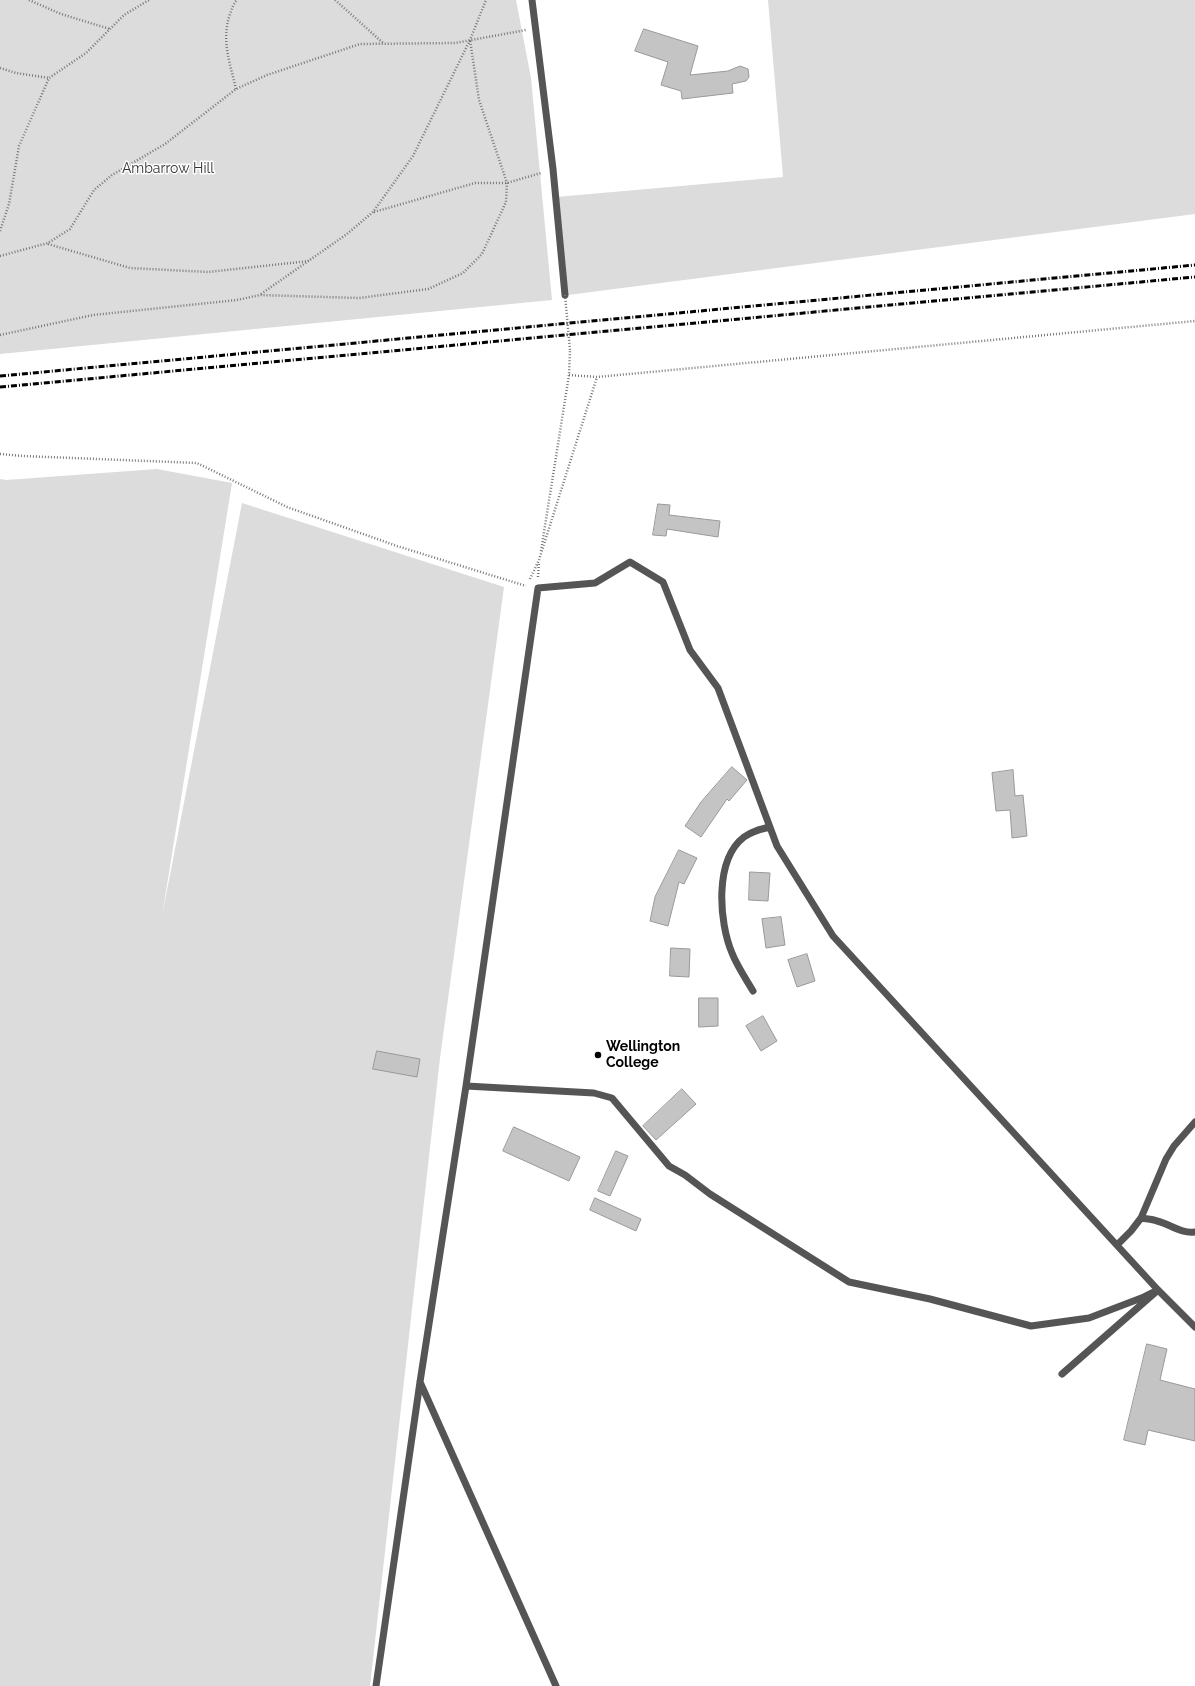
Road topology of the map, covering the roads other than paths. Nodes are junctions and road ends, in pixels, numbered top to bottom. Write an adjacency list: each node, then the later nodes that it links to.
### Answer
1 (532, 0): 2 (lane)
2 (565, 295)
3 (770, 827): 4 (lane); 5 (lane); 9 (lane)
4 (753, 991)
5 (466, 1086): 10 (lane); 13 (lane)
6 (1195, 1122): 7 (lane)
7 (1141, 1218): 8 (lane); 9 (lane)
8 (1195, 1232)
9 (1117, 1245): 10 (lane)
10 (1158, 1290): 11 (lane); 12 (lane)
11 (1195, 1327)
12 (1062, 1374)
13 (420, 1382): 14 (lane); 15 (lane)
14 (376, 1686)
15 (556, 1686)

